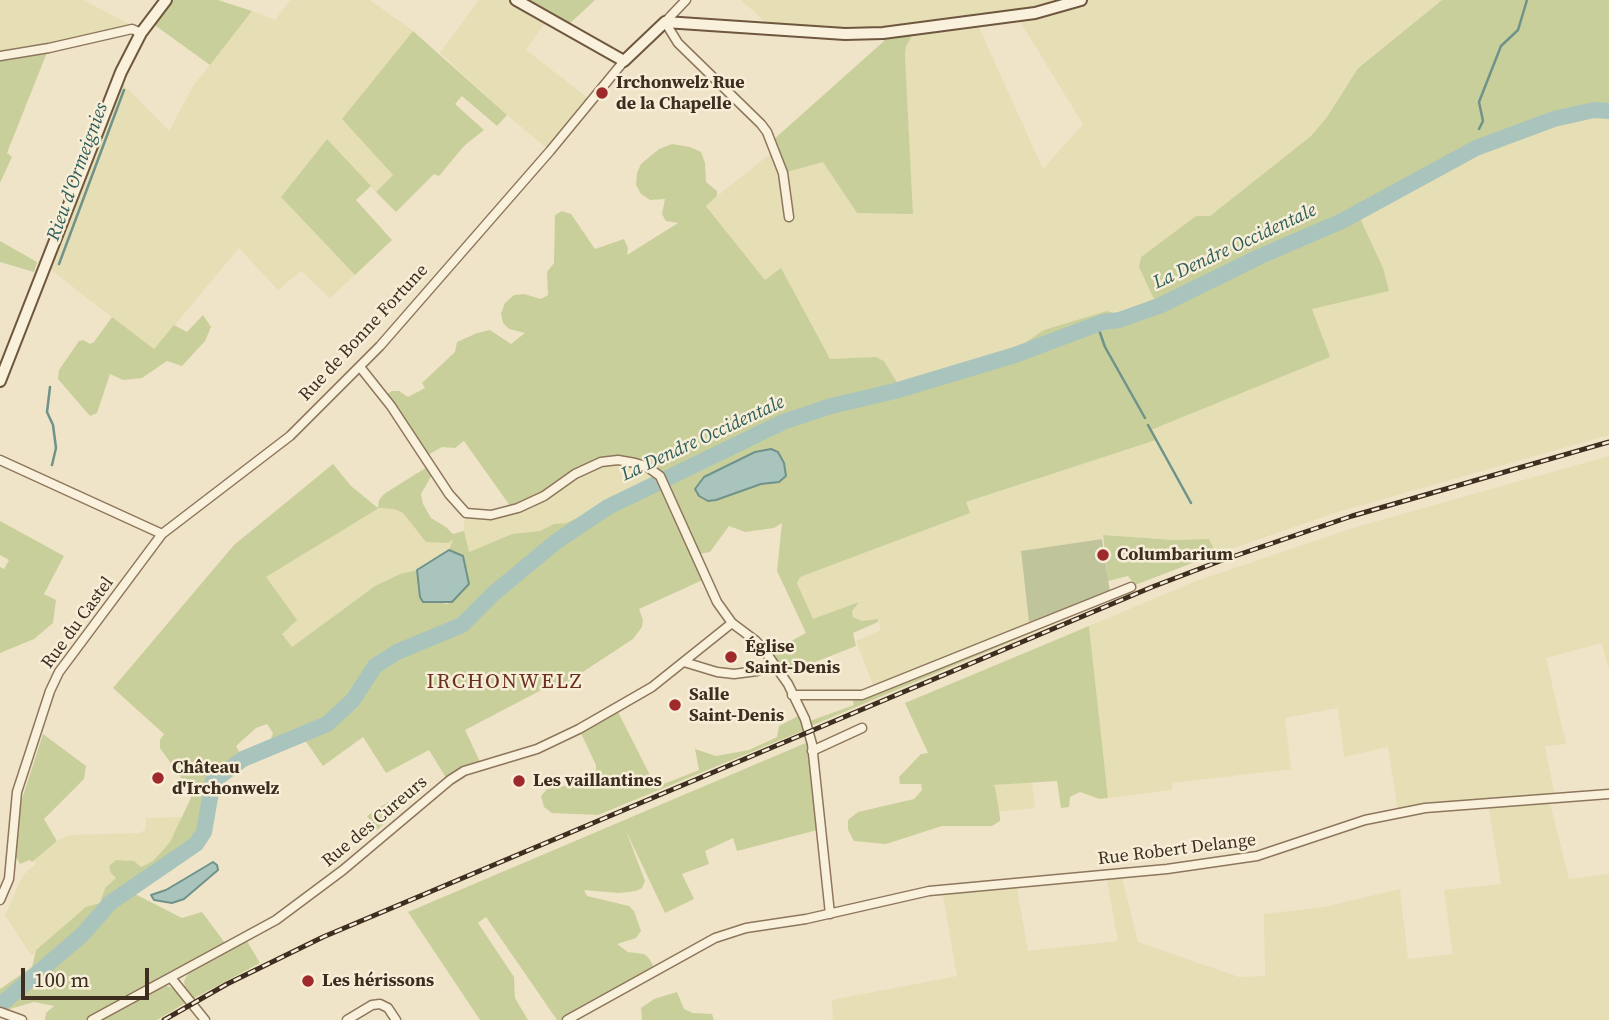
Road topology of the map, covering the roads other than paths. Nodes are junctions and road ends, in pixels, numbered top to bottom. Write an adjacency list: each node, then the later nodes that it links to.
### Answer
1 (166, 0): 6 (street)
2 (516, 0): 8 (street)
3 (686, 0): 5 (street, Rue de Bonne Fortune)
4 (1082, 0): 5 (street)
5 (665, 22): 8 (street, Rue de Bonne Fortune); 9 (street)
6 (141, 33): 7 (street); 11 (street)
7 (0, 56)
8 (624, 61): 10 (street, Rue de Bonne Fortune)
9 (789, 217)
10 (360, 367): 13 (street, Rue de Bonne Fortune); 15 (street)
11 (0, 381)
12 (0, 460): 13 (street)
13 (162, 534): 22 (street, Rue du Castel)
14 (1130, 587): 18 (street)
15 (732, 622): 16 (street, Rue des Cureurs); 17 (street)
16 (684, 662): 17 (street); 24 (street, Rue des Cureurs)
17 (774, 664): 18 (street)
18 (792, 695): 20 (street)
19 (862, 728): 20 (street)
20 (813, 751): 23 (street)
21 (1609, 794): 23 (street, Rue Robert Delange)
22 (0, 900)
23 (830, 914): 31 (street, Rue Robert Delange)
24 (172, 979): 27 (street, Rue des Cureurs); 28 (street)
25 (1, 1012): 26 (street)
26 (22, 1020)
27 (93, 1020)
28 (205, 1020)
29 (347, 1020): 30 (street)
30 (396, 1020)
31 (567, 1020)

